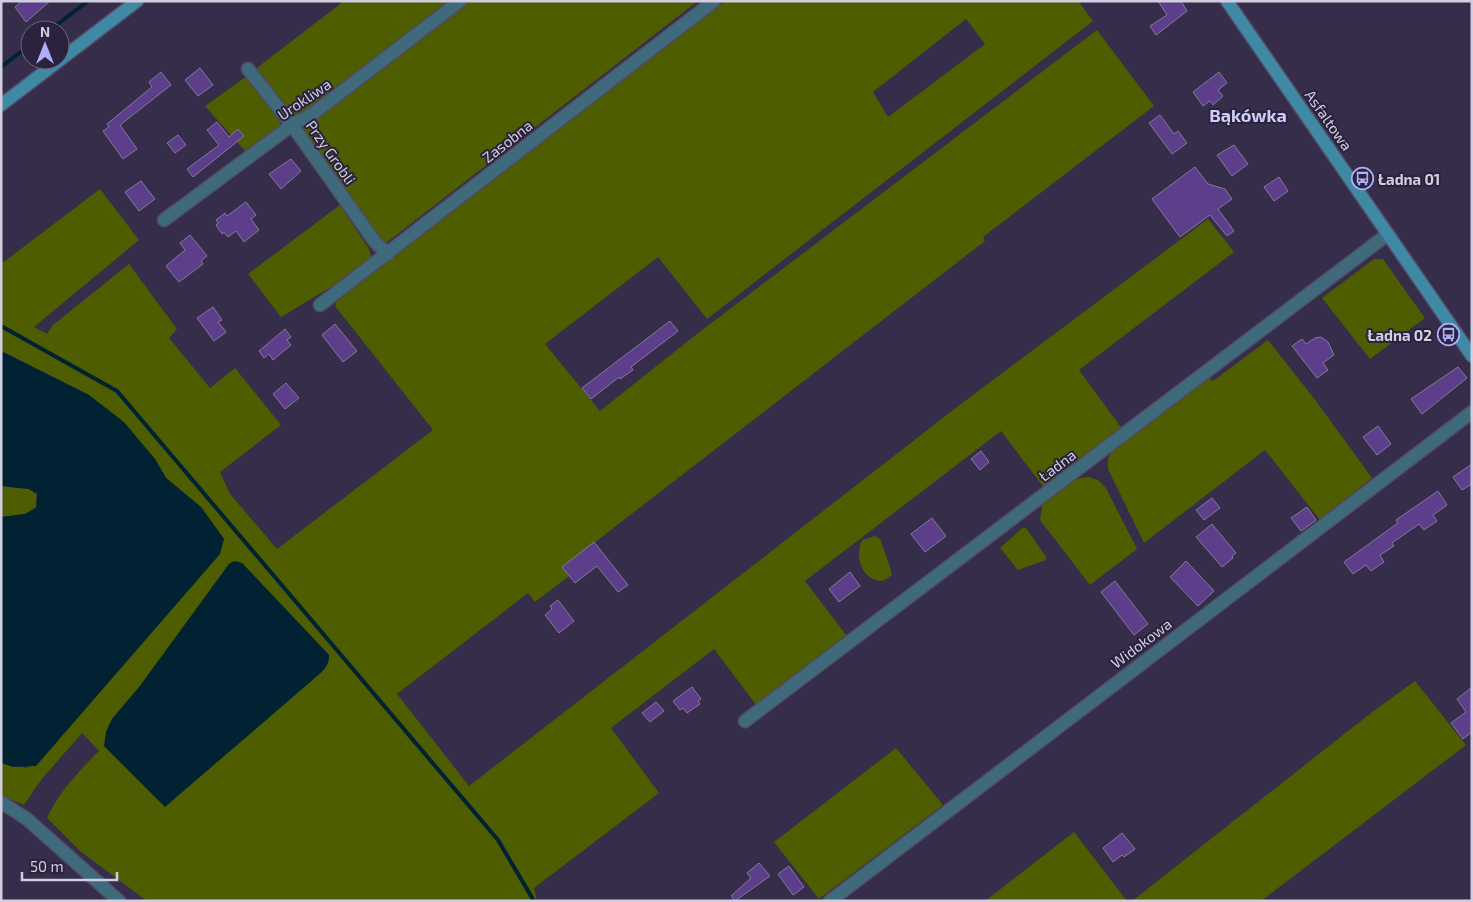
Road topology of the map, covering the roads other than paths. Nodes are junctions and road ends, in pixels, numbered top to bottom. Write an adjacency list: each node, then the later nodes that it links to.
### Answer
1 (137, 1): 6 (street)
2 (460, 1): 7 (street, Urokliwa)
3 (714, 1): 10 (street, Zasobna)
4 (1227, 1): 9 (street, Asfaltowa)
5 (248, 69): 7 (street, Przy Grobli)
6 (1, 105)
7 (292, 125): 8 (street, Urokliwa); 10 (street, Przy Grobli)
8 (164, 220)
9 (1388, 234): 12 (street, Asfaltowa); 14 (street, Ładna)
10 (388, 254): 11 (street, Zasobna)
11 (320, 305)
12 (1472, 356)
13 (1472, 412): 17 (street, Widokowa)
14 (745, 721)
15 (1, 802): 16 (street)
16 (119, 901)
17 (830, 901)

